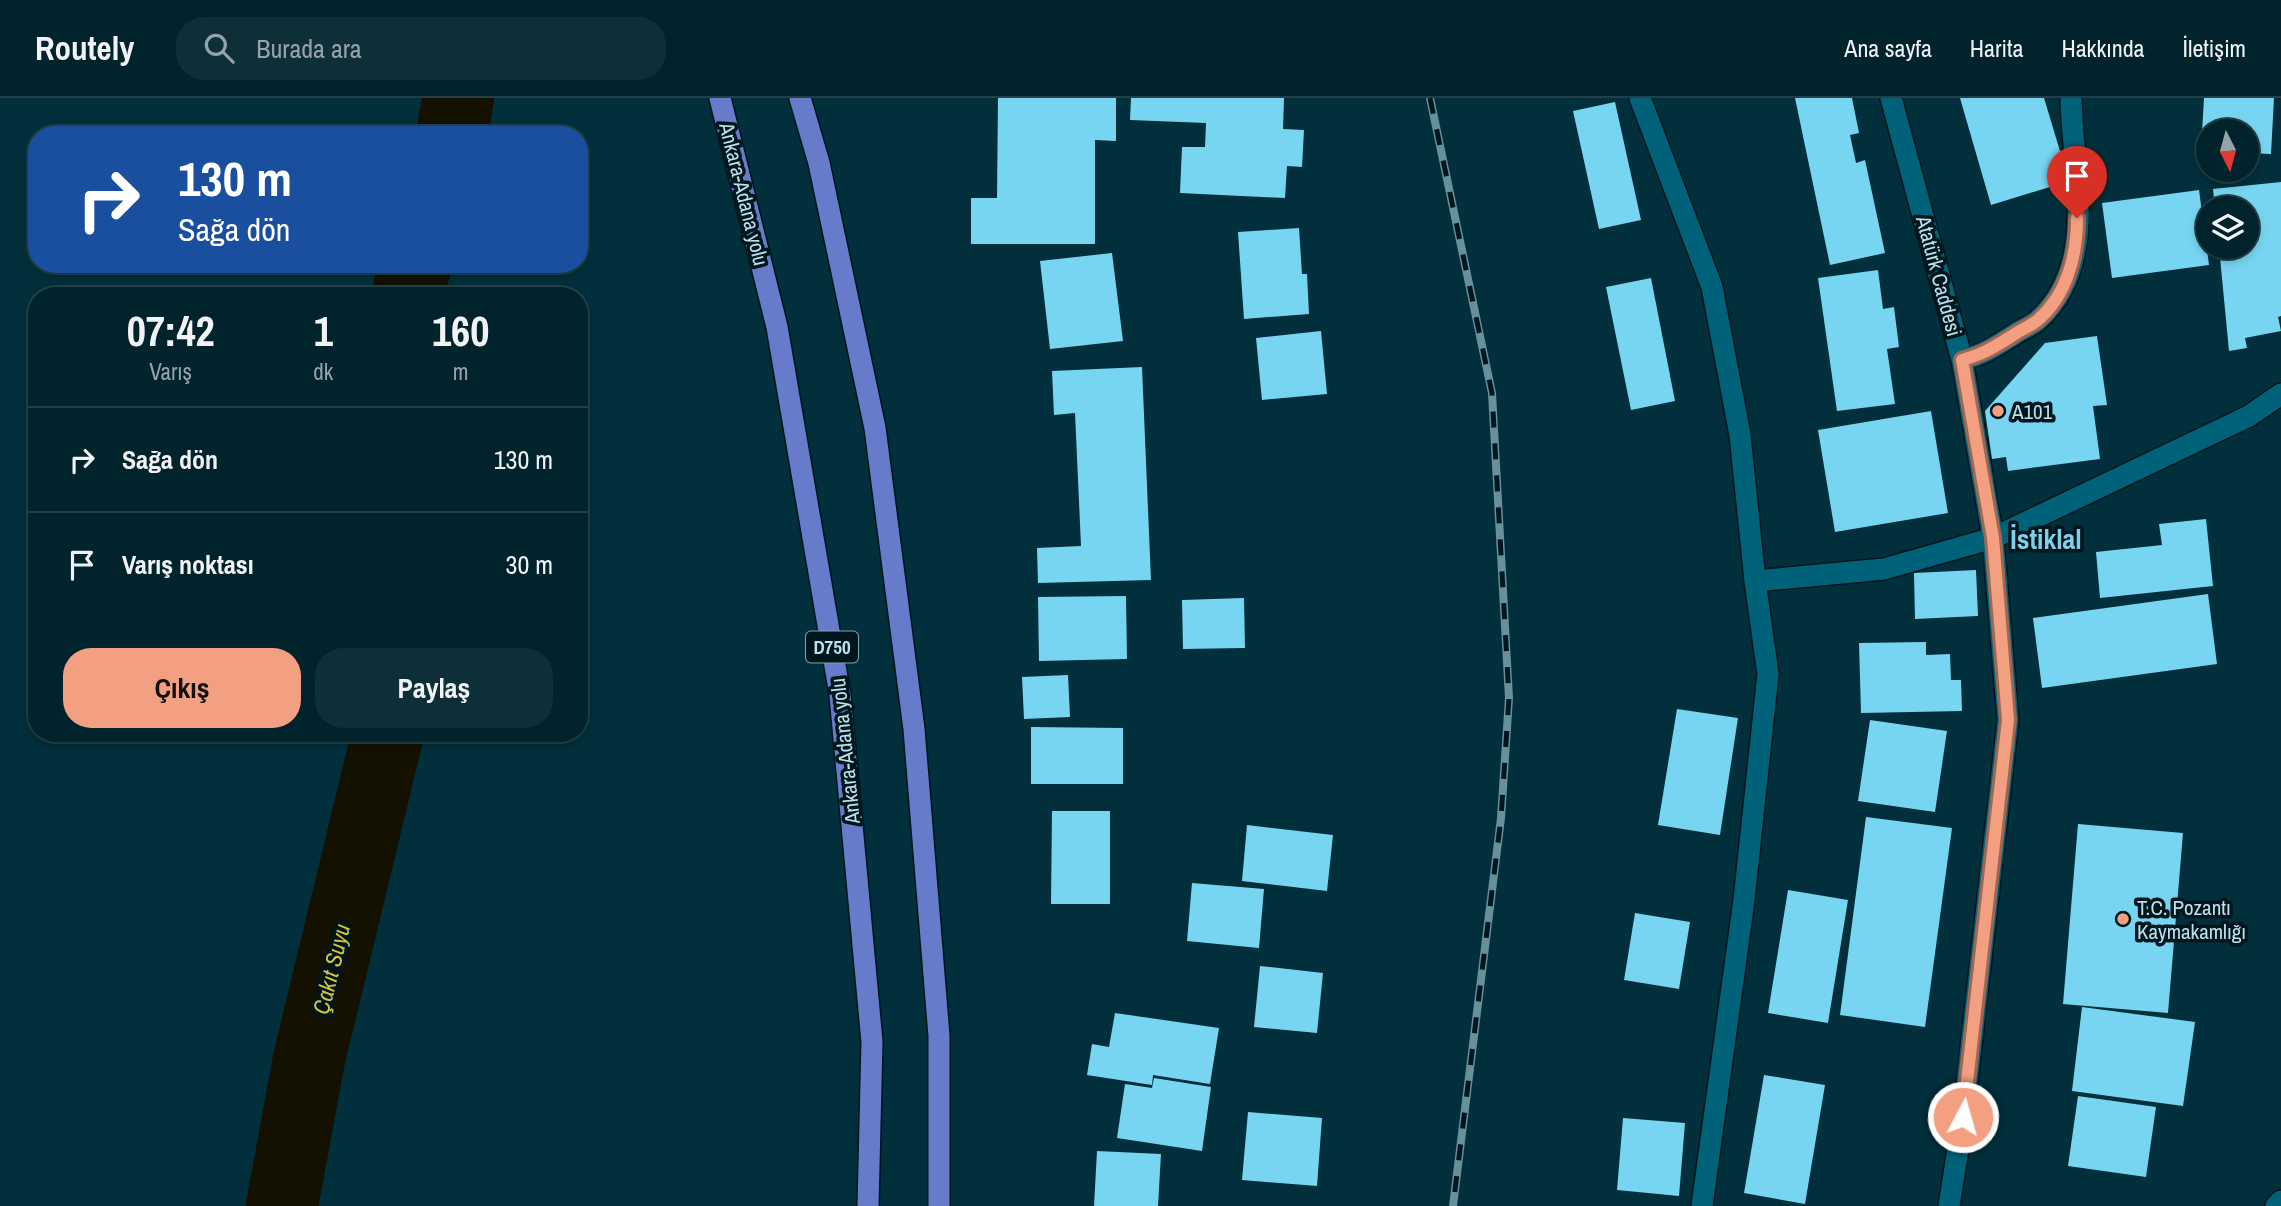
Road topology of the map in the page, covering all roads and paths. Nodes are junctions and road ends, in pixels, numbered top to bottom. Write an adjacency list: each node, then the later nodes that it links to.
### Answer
1 (720, 98): 11 (highway, Ankara-Adana yolu / D750)
2 (800, 98): 12 (highway)
3 (1640, 98): 9 (main road)
4 (1891, 98): 6 (main road, Atatürk Caddesi)
5 (2071, 98): 6 (main road)
6 (1962, 360): 8 (main road, Atatürk Caddesi)
7 (2281, 394): 8 (main road)
8 (1993, 538): 9 (main road); 14 (main road, Atatürk Caddesi)
9 (1755, 581): 13 (main road)
10 (2281, 1201): 15 (main road)
11 (868, 1206)
12 (939, 1206)
13 (1702, 1206)
14 (1949, 1206)
15 (2276, 1206)

